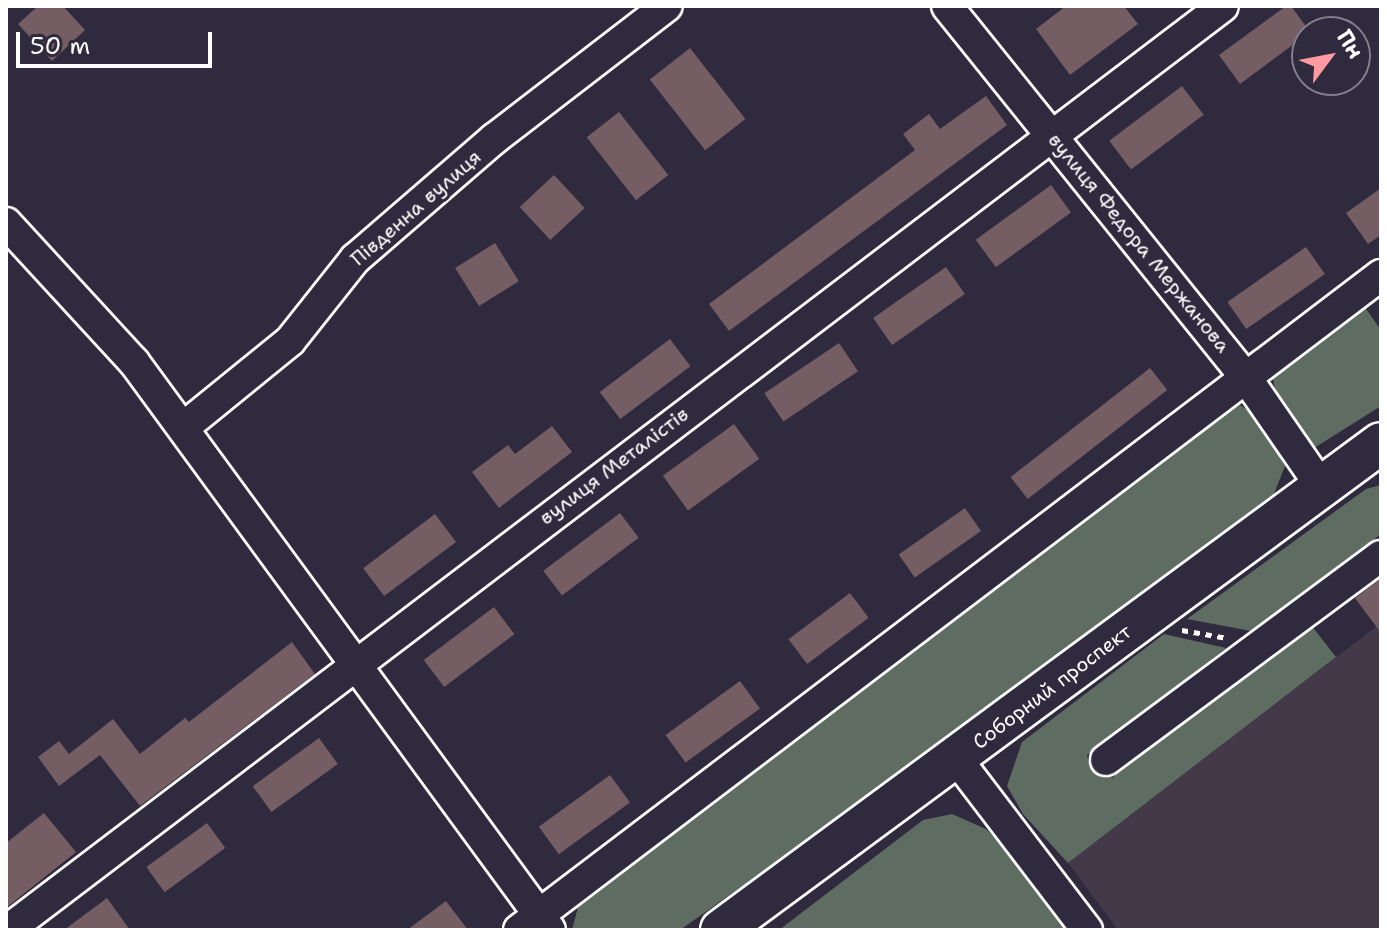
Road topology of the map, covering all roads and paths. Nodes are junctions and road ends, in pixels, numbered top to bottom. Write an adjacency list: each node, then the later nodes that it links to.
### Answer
1 (667, 6): 8 (street, Південна вулиця)
2 (947, 6): 4 (street, вулиця Федора Мержанова)
3 (1223, 6): 4 (street, вулиця Металістів)
4 (1053, 134): 7 (street, вулиця Федора Мержанова); 14 (street, вулиця Металістів)
5 (6, 223): 8 (street)
6 (1381, 275): 7 (street)
7 (1245, 376): 10 (street, вулиця Федора Мержанова); 17 (street)
8 (183, 428): 14 (street)
9 (1380, 446): 10 (main road, Соборний проспект)
10 (1321, 486): 12 (main road, Соборний проспект)
11 (1381, 556): 13 (street)
12 (1138, 623): 13 (path); 15 (main road, Соборний проспект)
13 (1263, 644): 16 (street)
14 (351, 664): 17 (street); 18 (street, вулиця Металістів)
15 (956, 758): 19 (main road, Соборний проспект); 20 (street)
16 (1106, 760)
17 (536, 925)
18 (8, 930)
19 (721, 930)
20 (1087, 930)

